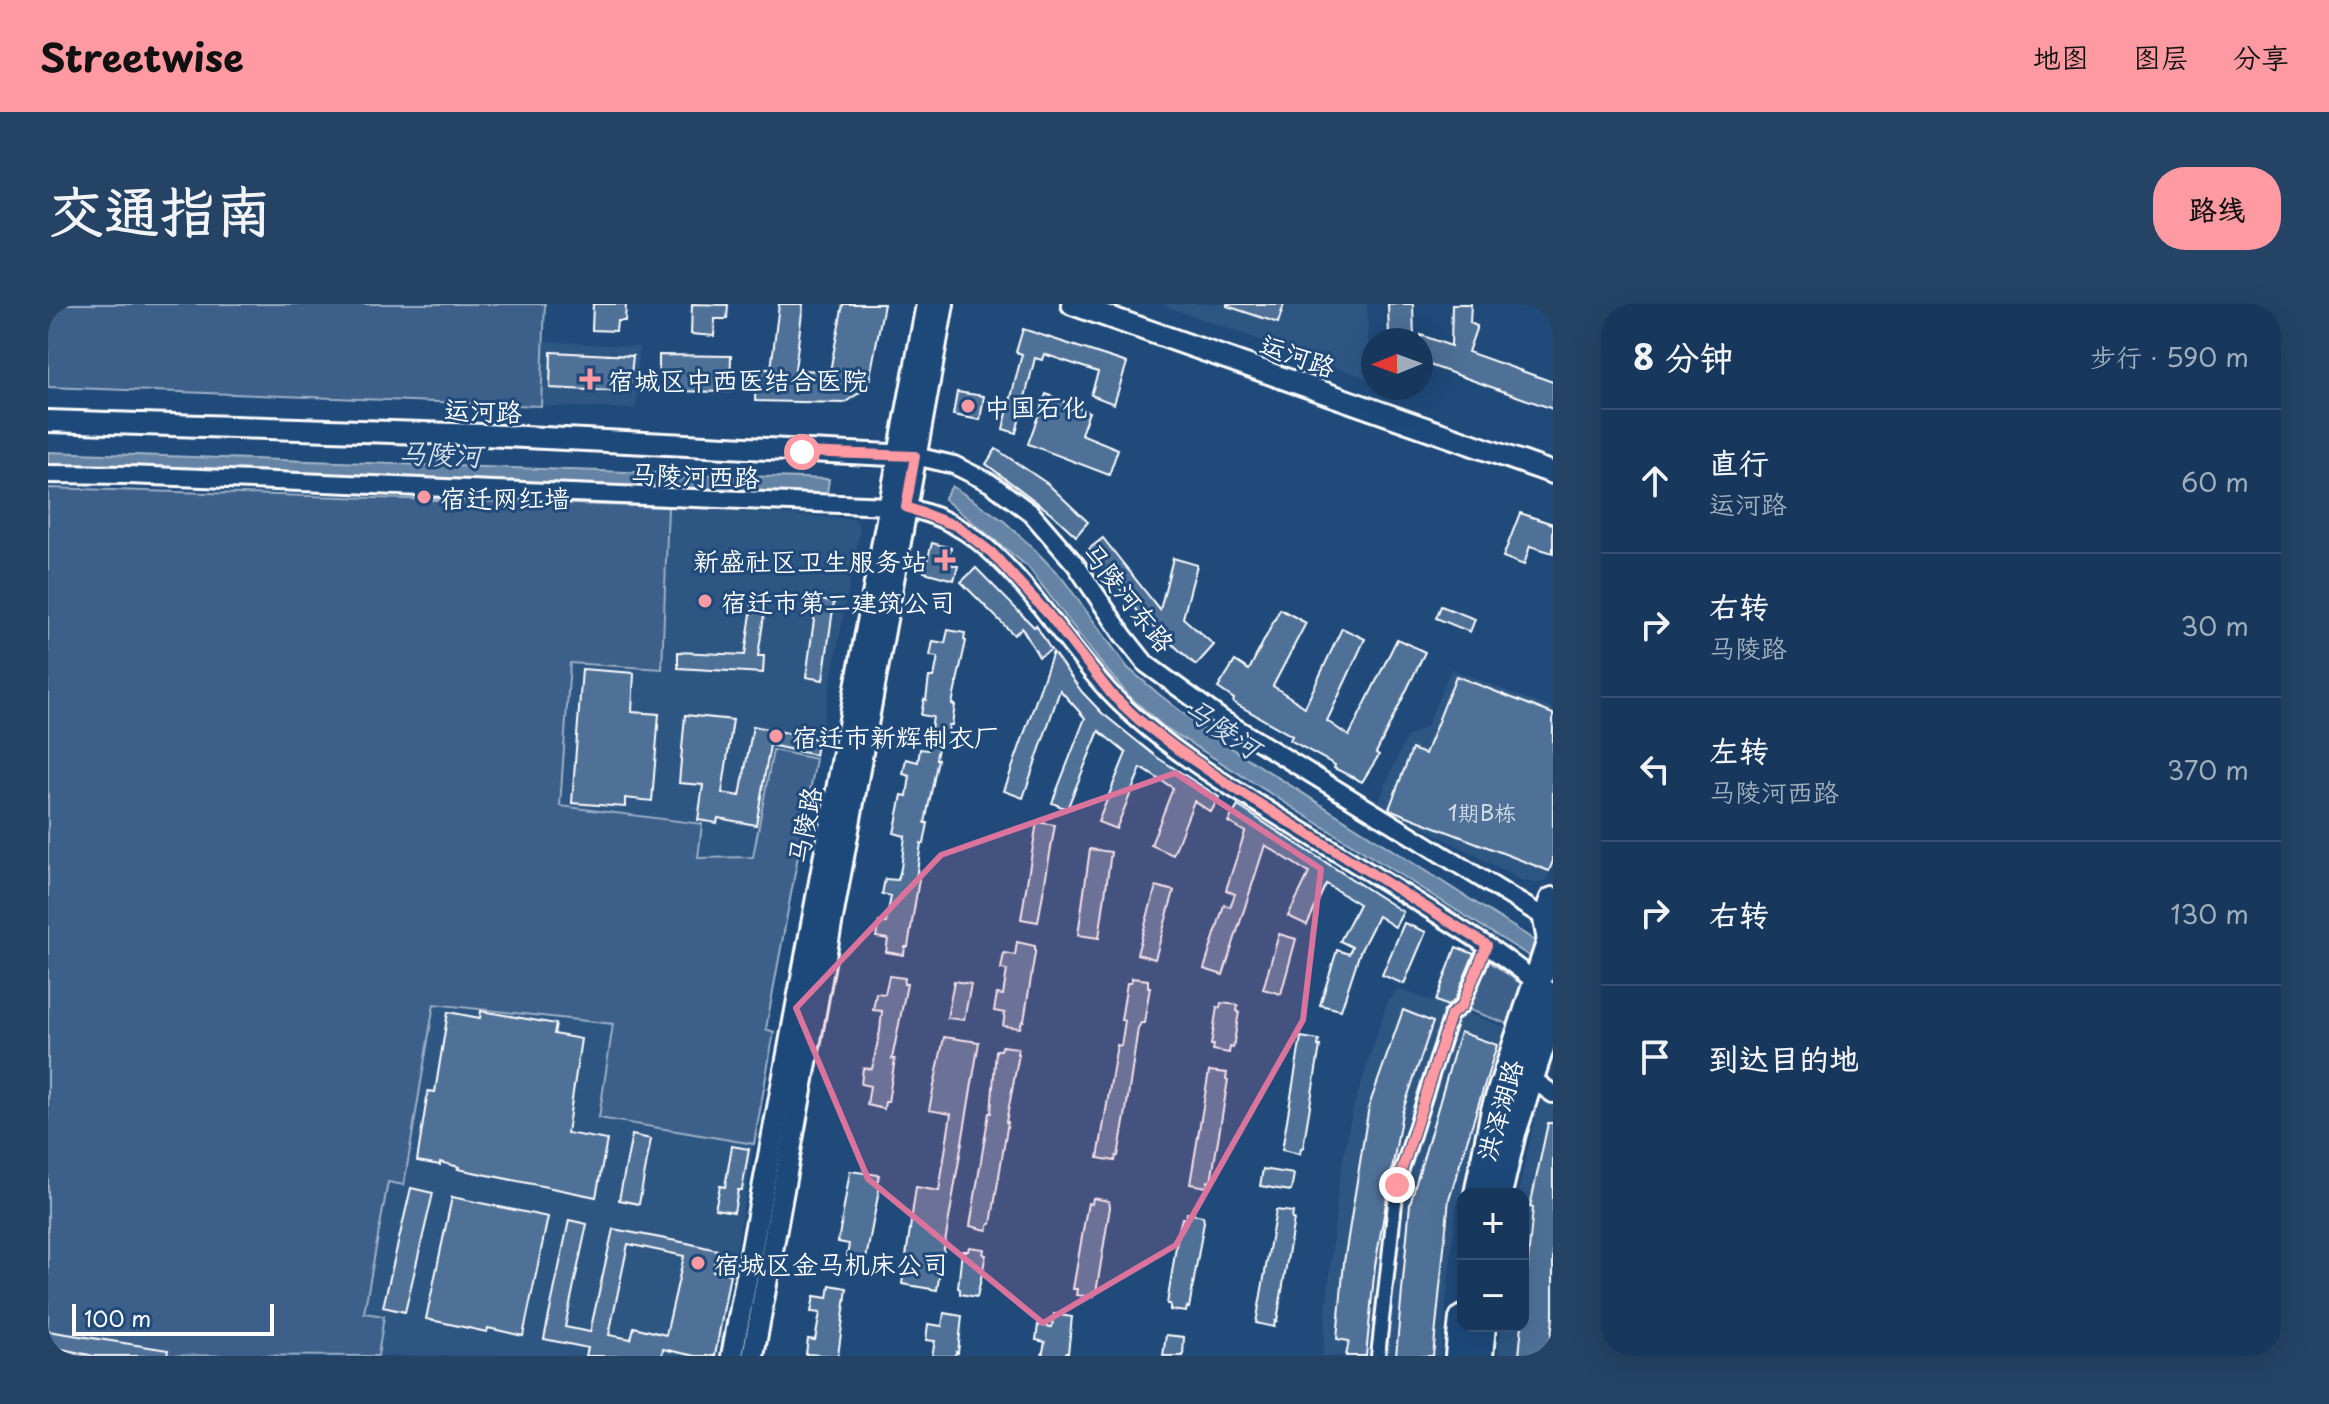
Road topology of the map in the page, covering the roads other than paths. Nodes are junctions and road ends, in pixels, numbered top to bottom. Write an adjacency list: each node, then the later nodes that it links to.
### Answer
1 (927, 304): 5 (street, 马陵路)
2 (943, 304): 5 (street, 马陵路)
3 (1072, 304): 6 (street, 运河路)
4 (48, 421): 5 (street, 运河路)
5 (907, 456): 8 (street, 马陵路); 9 (street, 马陵河东路)
6 (1553, 473)
7 (48, 474): 8 (street, 马陵河西路)
8 (898, 507): 10 (street, 马陵河西路); 19 (street, 马陵路); 20 (street, 马陵路)
9 (1551, 924): 11 (main road, 洪泽湖路)
10 (1487, 945): 11 (street, 马陵河西路); 21 (street)
11 (1545, 988): 15 (main road, 洪泽湖路)
12 (1553, 1008): 13 (main road, 洪泽湖路)
13 (1531, 1078): 14 (street); 16 (main road, 洪泽湖路)
14 (1553, 1094)
15 (1479, 1188)
16 (1499, 1188)
17 (1462, 1332): 22 (main road)
18 (1481, 1332): 23 (main road)
19 (732, 1356)
20 (753, 1356)
21 (1378, 1356)
22 (1459, 1356)
23 (1479, 1356)

